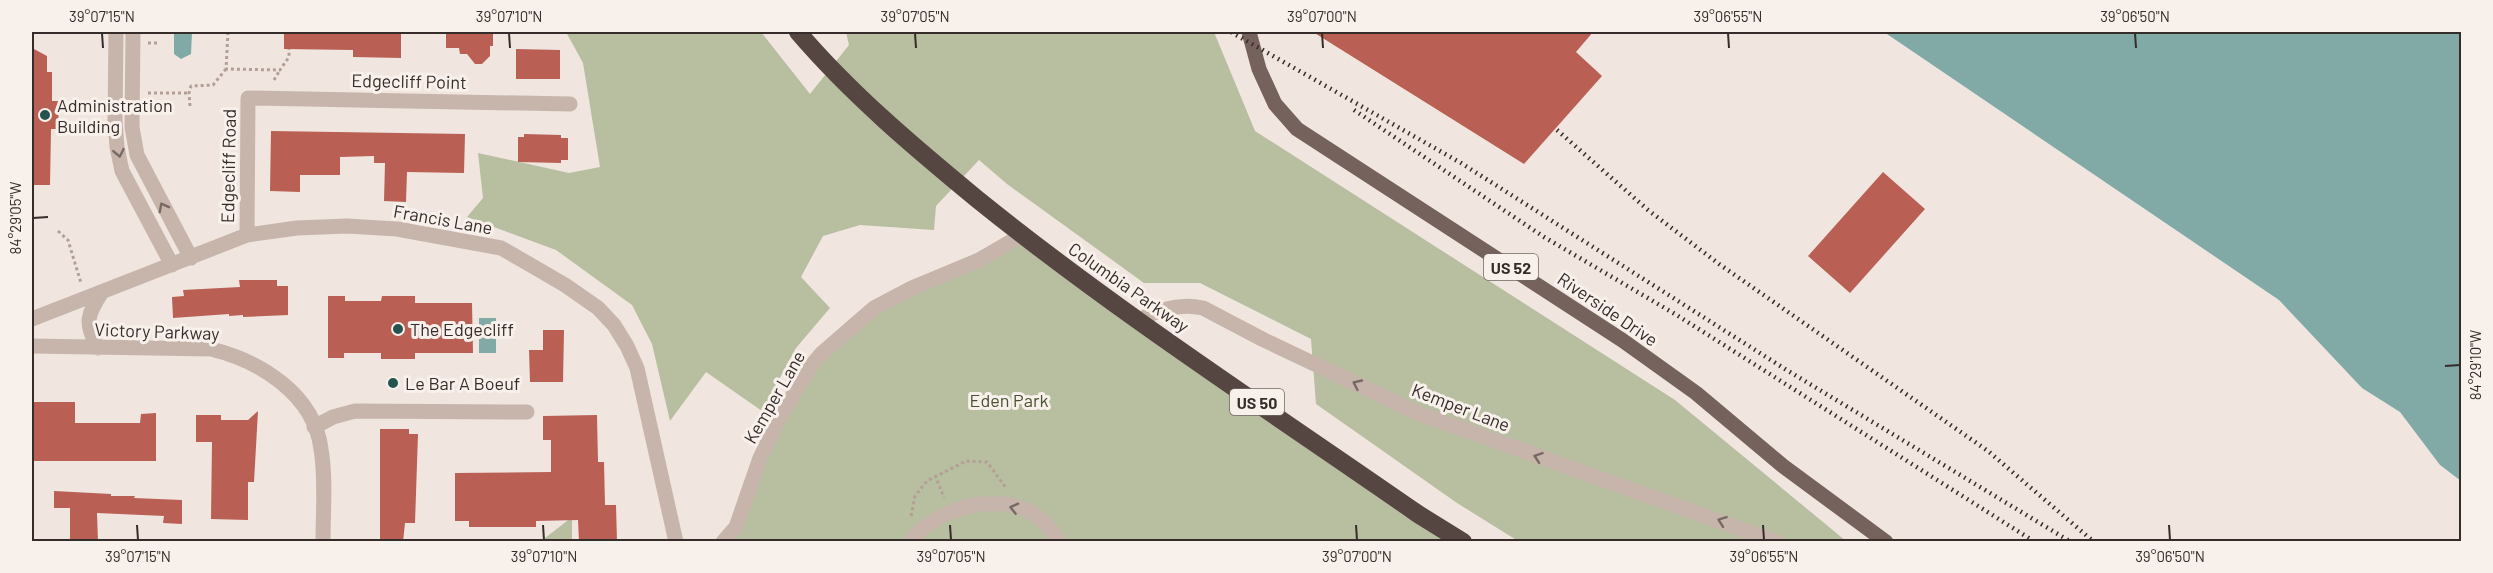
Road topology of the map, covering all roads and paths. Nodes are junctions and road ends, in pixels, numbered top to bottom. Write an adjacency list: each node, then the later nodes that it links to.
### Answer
1 (116, 32): 14 (street)
2 (133, 32): 15 (street)
3 (228, 32): 7 (path)
4 (1249, 32): 40 (main road, Riverside Drive / US 52)
5 (801, 36): 19 (highway, Columbia Parkway / US 50)
6 (289, 48): 8 (path)
7 (226, 69): 8 (path); 11 (path)
8 (280, 70): 9 (path)
9 (274, 80)
10 (144, 88): 11 (path)
11 (189, 93): 16 (path)
12 (248, 98): 13 (street, Edgecliff Point); 18 (street, Edgecliff Road)
13 (570, 104)
14 (116, 106): 15 (street); 21 (street, one-way to 21)
15 (132, 106): 20 (street, one-way to 15)
16 (190, 106)
17 (58, 231): 22 (path)
18 (247, 234): 20 (street, Francis Lane); 35 (street, Francis Lane)
19 (1022, 234): 25 (highway, Columbia Parkway / US 50); 36 (street, Kemper Lane)
20 (190, 258): 21 (street, Francis Lane)
21 (172, 265): 23 (street, Francis Lane)
22 (82, 286)
23 (102, 292): 24 (street, Francis Lane); 27 (street)
24 (32, 319)
25 (1140, 320): 38 (highway, Columbia Parkway / US 50); 39 (street, Kemper Lane, one-way to 25)
26 (32, 346): 27 (street, Victory Parkway)
27 (98, 348): 29 (street, Victory Parkway)
28 (527, 412): 29 (street)
29 (314, 427): 34 (street, Victory Parkway)
30 (935, 475): 31 (path); 32 (path); 33 (path)
31 (1012, 507): 32 (street); 37 (street, one-way to 31)
32 (950, 513): 33 (street)
33 (912, 539)
34 (323, 542)
35 (676, 542)
36 (723, 542)
37 (1060, 542)
38 (1463, 542)
39 (1777, 542)
40 (1886, 542)

